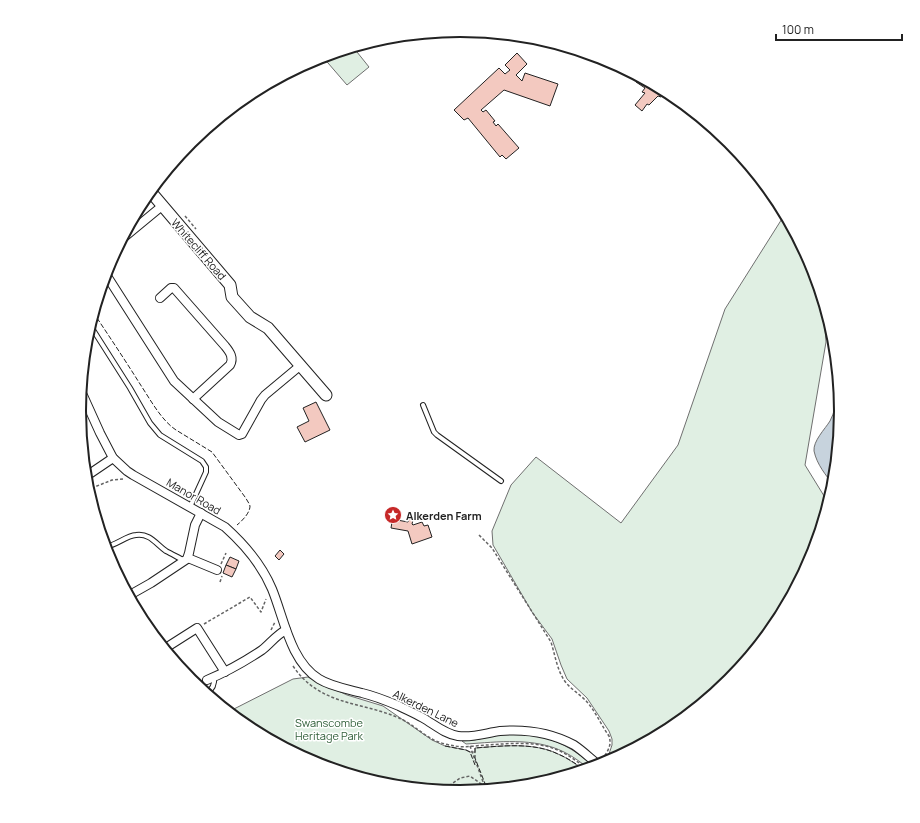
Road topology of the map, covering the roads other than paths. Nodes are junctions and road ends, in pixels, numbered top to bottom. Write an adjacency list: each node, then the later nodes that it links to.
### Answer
1 (154, 196): 2 (street, Whitecliff Road)
2 (162, 206): 3 (street); 7 (street, Whitecliff Road)
3 (133, 230)
4 (109, 280): 9 (street)
5 (160, 298): 9 (street)
6 (94, 332): 15 (lane)
7 (301, 365): 8 (street, Whitecliff Road); 9 (street)
8 (326, 395)
9 (193, 399)
10 (86, 401): 12 (street, Manor Road)
11 (423, 405): 14 (lane)
12 (113, 458): 13 (street); 15 (street, Manor Road)
13 (91, 473)
14 (500, 481)
15 (190, 507): 16 (street, Manor Road)
16 (201, 513): 18 (street); 21 (street, Manor Road)
17 (111, 546): 18 (lane)
18 (187, 559): 19 (street); 20 (street)
19 (220, 574)
20 (133, 593)
21 (286, 630): 23 (street); 26 (street, Alkerden Lane)
22 (169, 646): 23 (street)
23 (225, 672): 24 (street)
24 (211, 679): 25 (lane)
25 (210, 690)
26 (594, 761)

